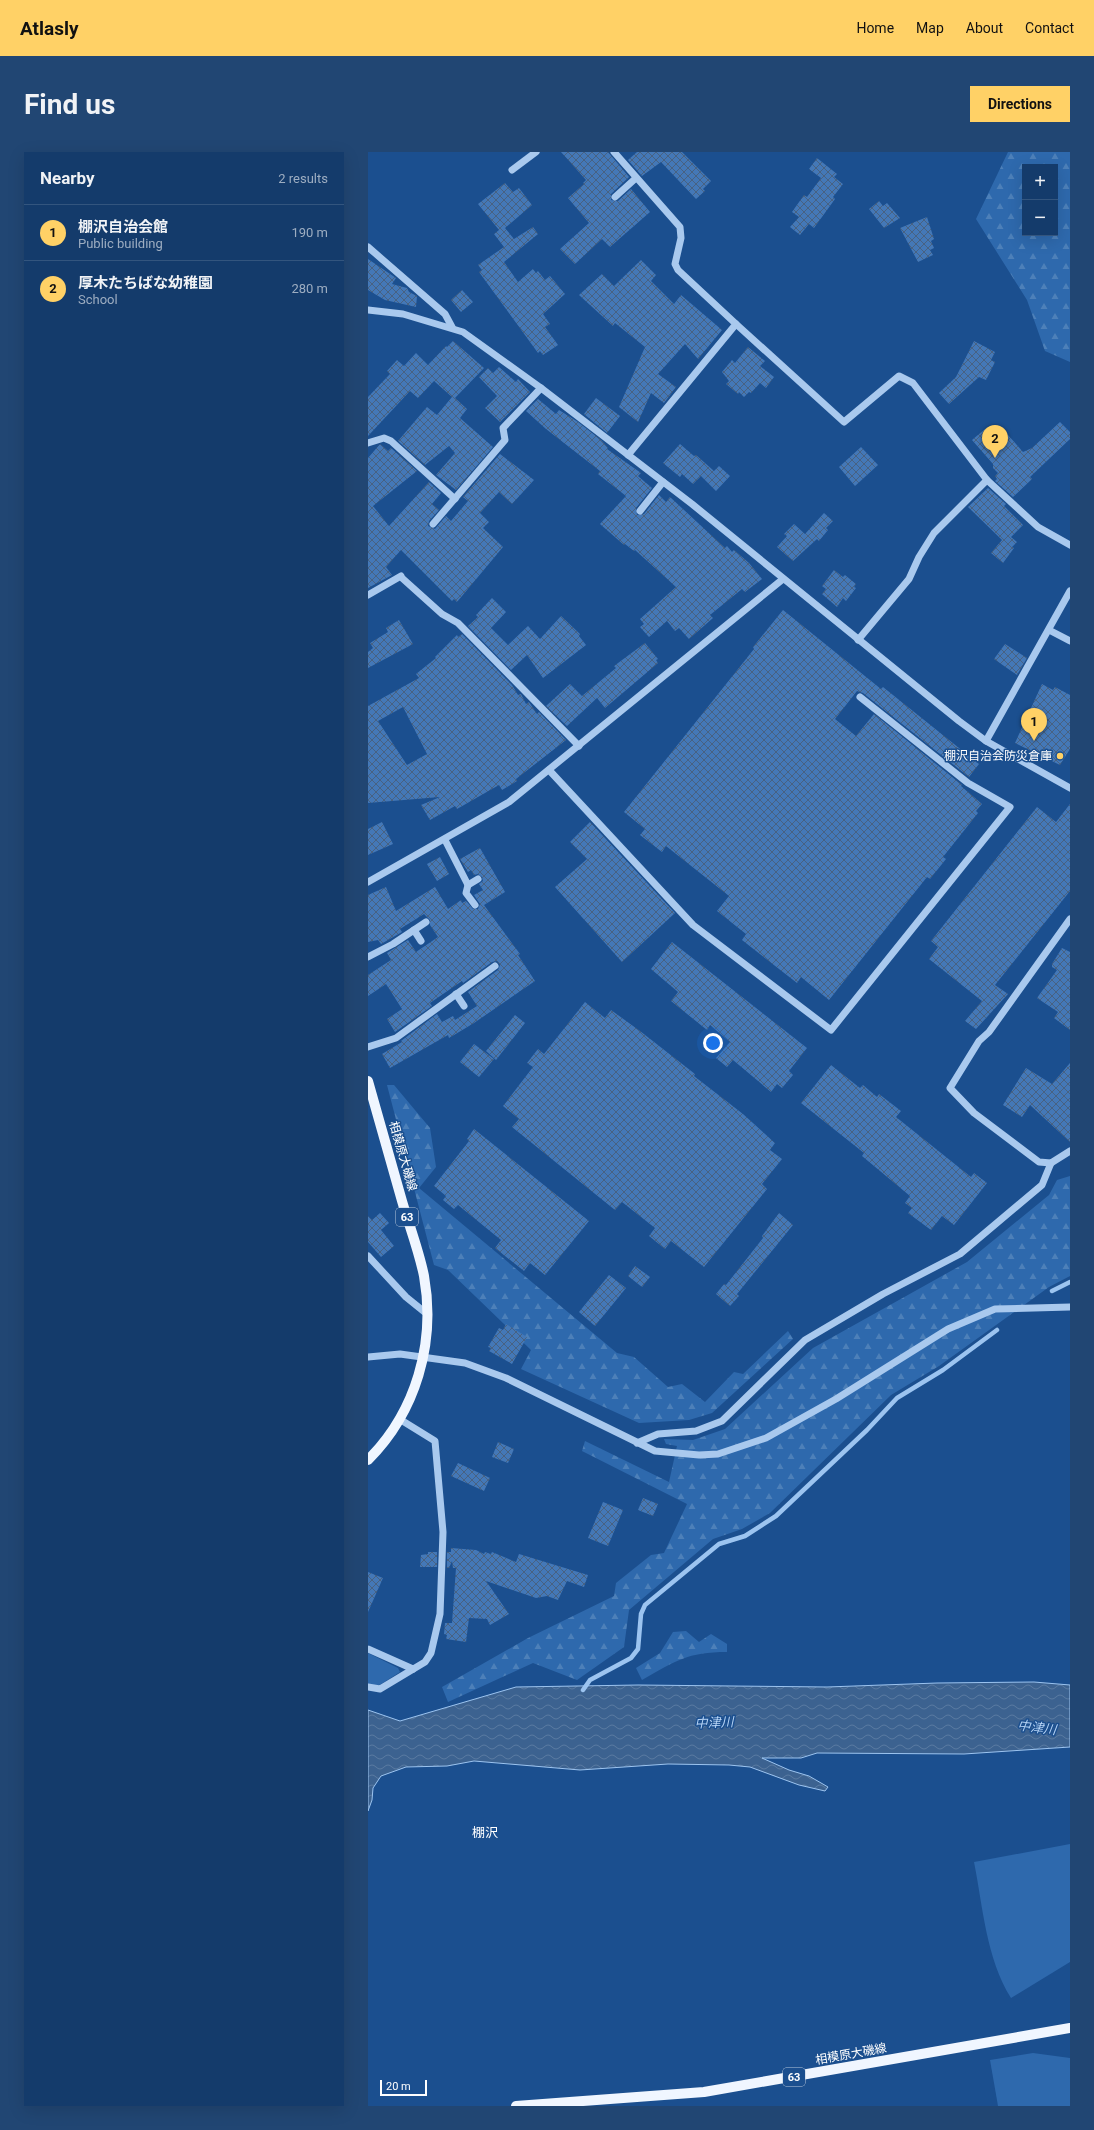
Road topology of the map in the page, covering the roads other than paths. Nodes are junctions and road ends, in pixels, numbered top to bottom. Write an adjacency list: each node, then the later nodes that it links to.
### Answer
1 (536, 152): 3 (street)
2 (614, 152): 4 (street)
3 (512, 170)
4 (636, 178): 5 (street); 8 (street)
5 (615, 197)
6 (368, 246): 9 (street)
7 (368, 310): 9 (street)
8 (736, 324): 12 (street); 13 (street)
9 (452, 327): 10 (street)
10 (541, 388): 12 (street); 15 (street)
11 (368, 443): 15 (street)
12 (628, 455): 14 (street)
13 (987, 480): 18 (street); 23 (street)
14 (663, 482): 16 (street); 19 (street)
15 (455, 499): 17 (street)
16 (640, 511)
17 (433, 524)
18 (1070, 545)
19 (783, 579): 23 (street); 27 (street)
20 (1070, 591): 22 (street)
21 (368, 596): 27 (street)
22 (1049, 630): 24 (street); 26 (street)
23 (858, 640): 26 (street)
24 (1070, 641)
25 (860, 697): 28 (street)
26 (986, 741): 29 (street)
27 (579, 746): 28 (street)
28 (549, 770): 30 (street)
29 (1070, 788)
30 (445, 840): 32 (street); 33 (street)
31 (478, 880): 33 (street)
32 (368, 882)
33 (468, 885): 34 (street)
34 (475, 905)
35 (1070, 919): 46 (street)
36 (426, 922): 37 (street)
37 (414, 930): 38 (street); 39 (street)
38 (421, 941)
39 (368, 957)
40 (495, 966): 41 (street)
41 (456, 994): 42 (street); 43 (street)
42 (464, 1006)
43 (368, 1047)
44 (368, 1081): 49 (main road, 相模原大磯線 / 63)
45 (1070, 1151): 46 (street)
46 (1051, 1163): 53 (street)
47 (368, 1256): 49 (street)
48 (1070, 1307): 53 (street)
49 (426, 1314): 50 (main road, 相模原大磯線 / 63)
50 (423, 1356): 51 (street); 52 (main road, 相模原大磯線 / 63); 53 (street)
51 (368, 1357)
52 (400, 1420): 54 (main road, 相模原大磯線 / 63); 56 (street)
53 (637, 1443)
54 (368, 1460)
55 (368, 1649): 56 (street)
56 (413, 1669): 57 (street)
57 (368, 1686)
58 (1070, 2028): 59 (main road, 相模原大磯線 / 63)
59 (516, 2106)

